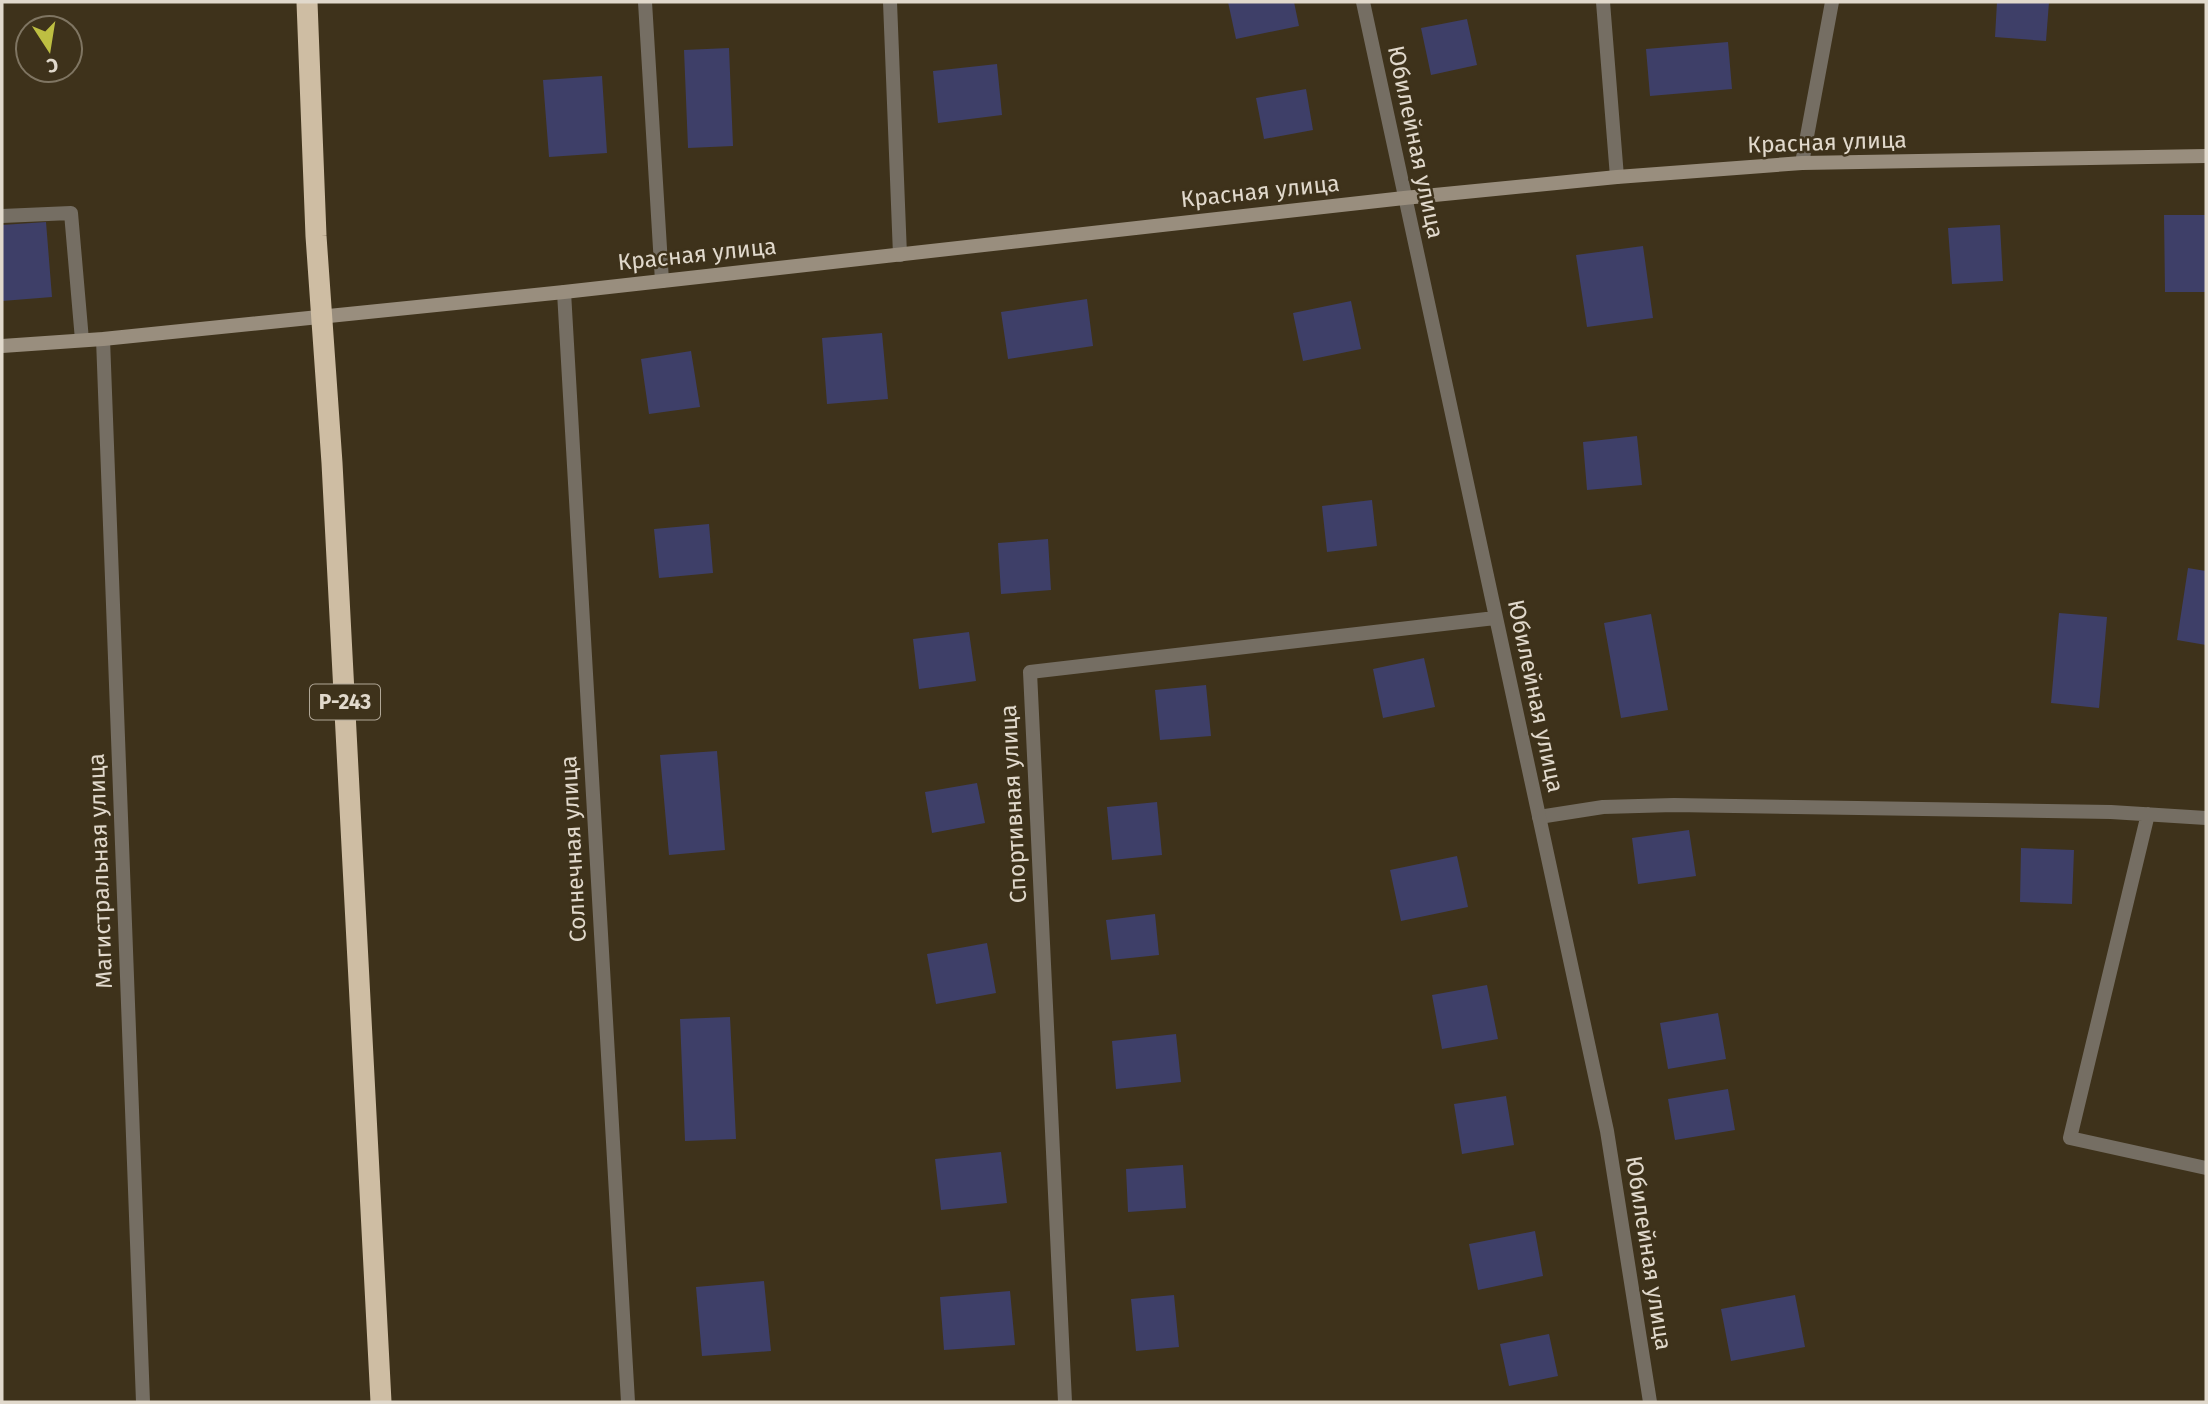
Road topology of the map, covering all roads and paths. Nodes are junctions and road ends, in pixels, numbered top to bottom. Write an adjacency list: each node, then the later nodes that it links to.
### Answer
1 (307, 2): 15 (highway, Р-243)
2 (645, 2): 13 (street)
3 (890, 2): 12 (street)
4 (1363, 2): 10 (street, Юбилейная улица)
5 (1603, 2): 9 (street)
6 (1832, 2): 8 (street)
7 (2206, 156): 8 (street, Красная улица)
8 (1802, 163): 9 (street, Красная улица)
9 (1617, 177): 10 (street, Красная улица)
10 (1404, 198): 12 (street, Красная улица); 19 (street, Юбилейная улица)
11 (2, 216): 17 (street)
12 (900, 255): 13 (street, Красная улица)
13 (662, 281): 14 (street, Красная улица)
14 (564, 292): 15 (street, Красная улица); 26 (street, Солнечная улица)
15 (323, 317): 16 (street, Красная улица); 25 (highway, Р-243)
16 (103, 339): 17 (street, Красная улица); 24 (street, Магистральная улица)
17 (82, 340): 18 (street, Красная улица)
18 (2, 346)
19 (1495, 618): 21 (street, Юбилейная улица); 27 (street, Спортивная улица)
20 (2148, 814): 21 (street); 22 (street); 23 (street)
21 (1539, 817): 28 (street, Юбилейная улица)
22 (2206, 818)
23 (2206, 1168)
24 (143, 1402)
25 (381, 1402)
26 (628, 1402)
27 (1065, 1402)
28 (1650, 1402)

